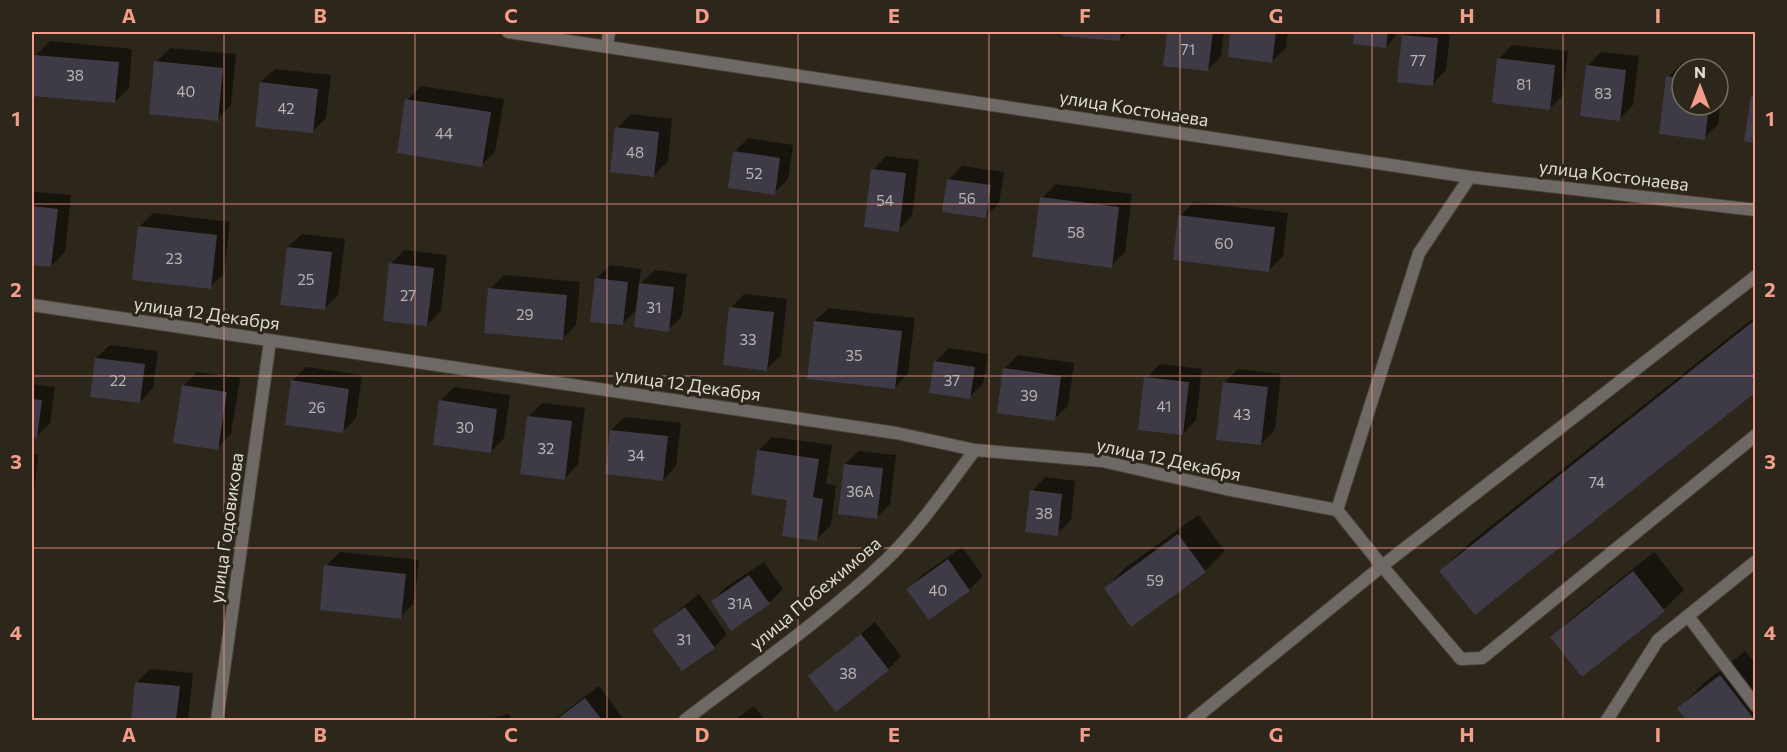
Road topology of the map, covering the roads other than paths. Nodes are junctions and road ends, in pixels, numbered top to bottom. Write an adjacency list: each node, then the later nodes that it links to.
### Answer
1 (508, 32): 3 (street, улица Костонаева)
2 (609, 32): 3 (street)
3 (607, 46): 4 (street, улица Костонаева)
4 (1470, 177): 5 (street, улица Костонаева); 11 (street)
5 (1755, 210)
6 (1755, 276): 13 (street)
7 (32, 305): 8 (street, улица 12 Декабря)
8 (270, 341): 10 (street, улица 12 Декабря); 16 (street, улица Годовикова)
9 (1755, 435): 13 (street)
10 (975, 450): 11 (street, улица 12 Декабря); 17 (street, улица Побежимова)
11 (1337, 510): 13 (street)
12 (1755, 561): 14 (street)
13 (1382, 566): 18 (street)
14 (1688, 616): 15 (street); 19 (street)
15 (1755, 706)
16 (217, 720)
17 (685, 720)
18 (1192, 720)
19 (1606, 720)

